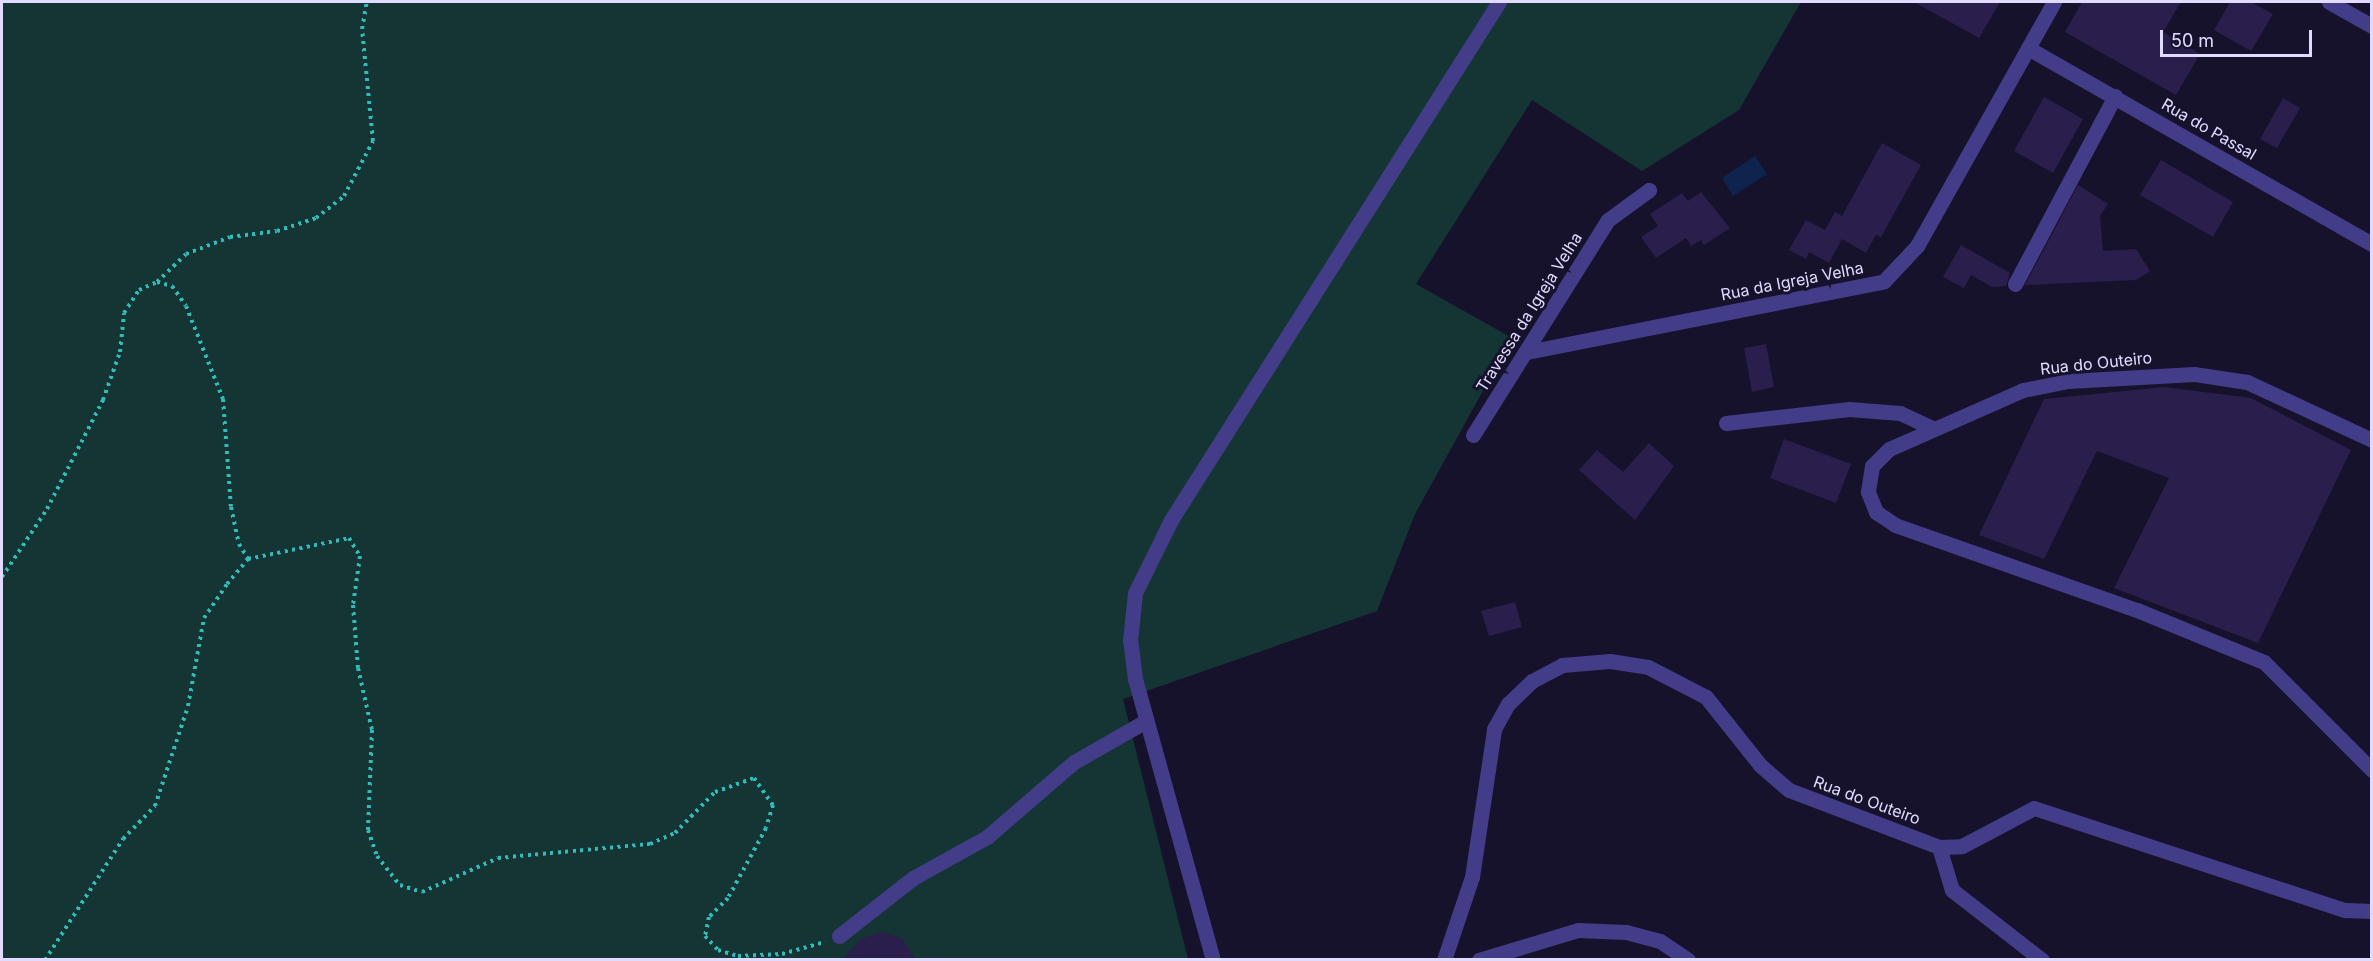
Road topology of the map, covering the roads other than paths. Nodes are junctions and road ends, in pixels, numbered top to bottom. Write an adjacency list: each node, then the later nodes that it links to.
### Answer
1 (1499, 2): 15 (street)
2 (2054, 2): 5 (street, Rua da Igreja Velha)
3 (2329, 2): 4 (street)
4 (2372, 26)
5 (2028, 48): 6 (street, Rua do Passal); 10 (street, Rua da Igreja Velha)
6 (2115, 96): 8 (street, Rua do Passal); 9 (street)
7 (1648, 190): 10 (street, Travessa da Igreja Velha)
8 (2372, 244)
9 (2015, 284)
10 (1527, 352): 13 (street, Travessa da Igreja Velha)
11 (1726, 423): 12 (street)
12 (1932, 428): 14 (street, Rua do Outeiro); 16 (street, Rua do Outeiro)
13 (1473, 435)
14 (2372, 440)
15 (1146, 721): 19 (street); 20 (street)
16 (2372, 770)
17 (1939, 847): 18 (street, Rua do Outeiro); 21 (street, Rua do Outeiro); 24 (street)
18 (2372, 911)
19 (839, 936)
20 (1213, 960)
21 (1444, 960)
22 (1479, 960): 23 (street)
23 (1688, 960)
24 (2042, 960)

